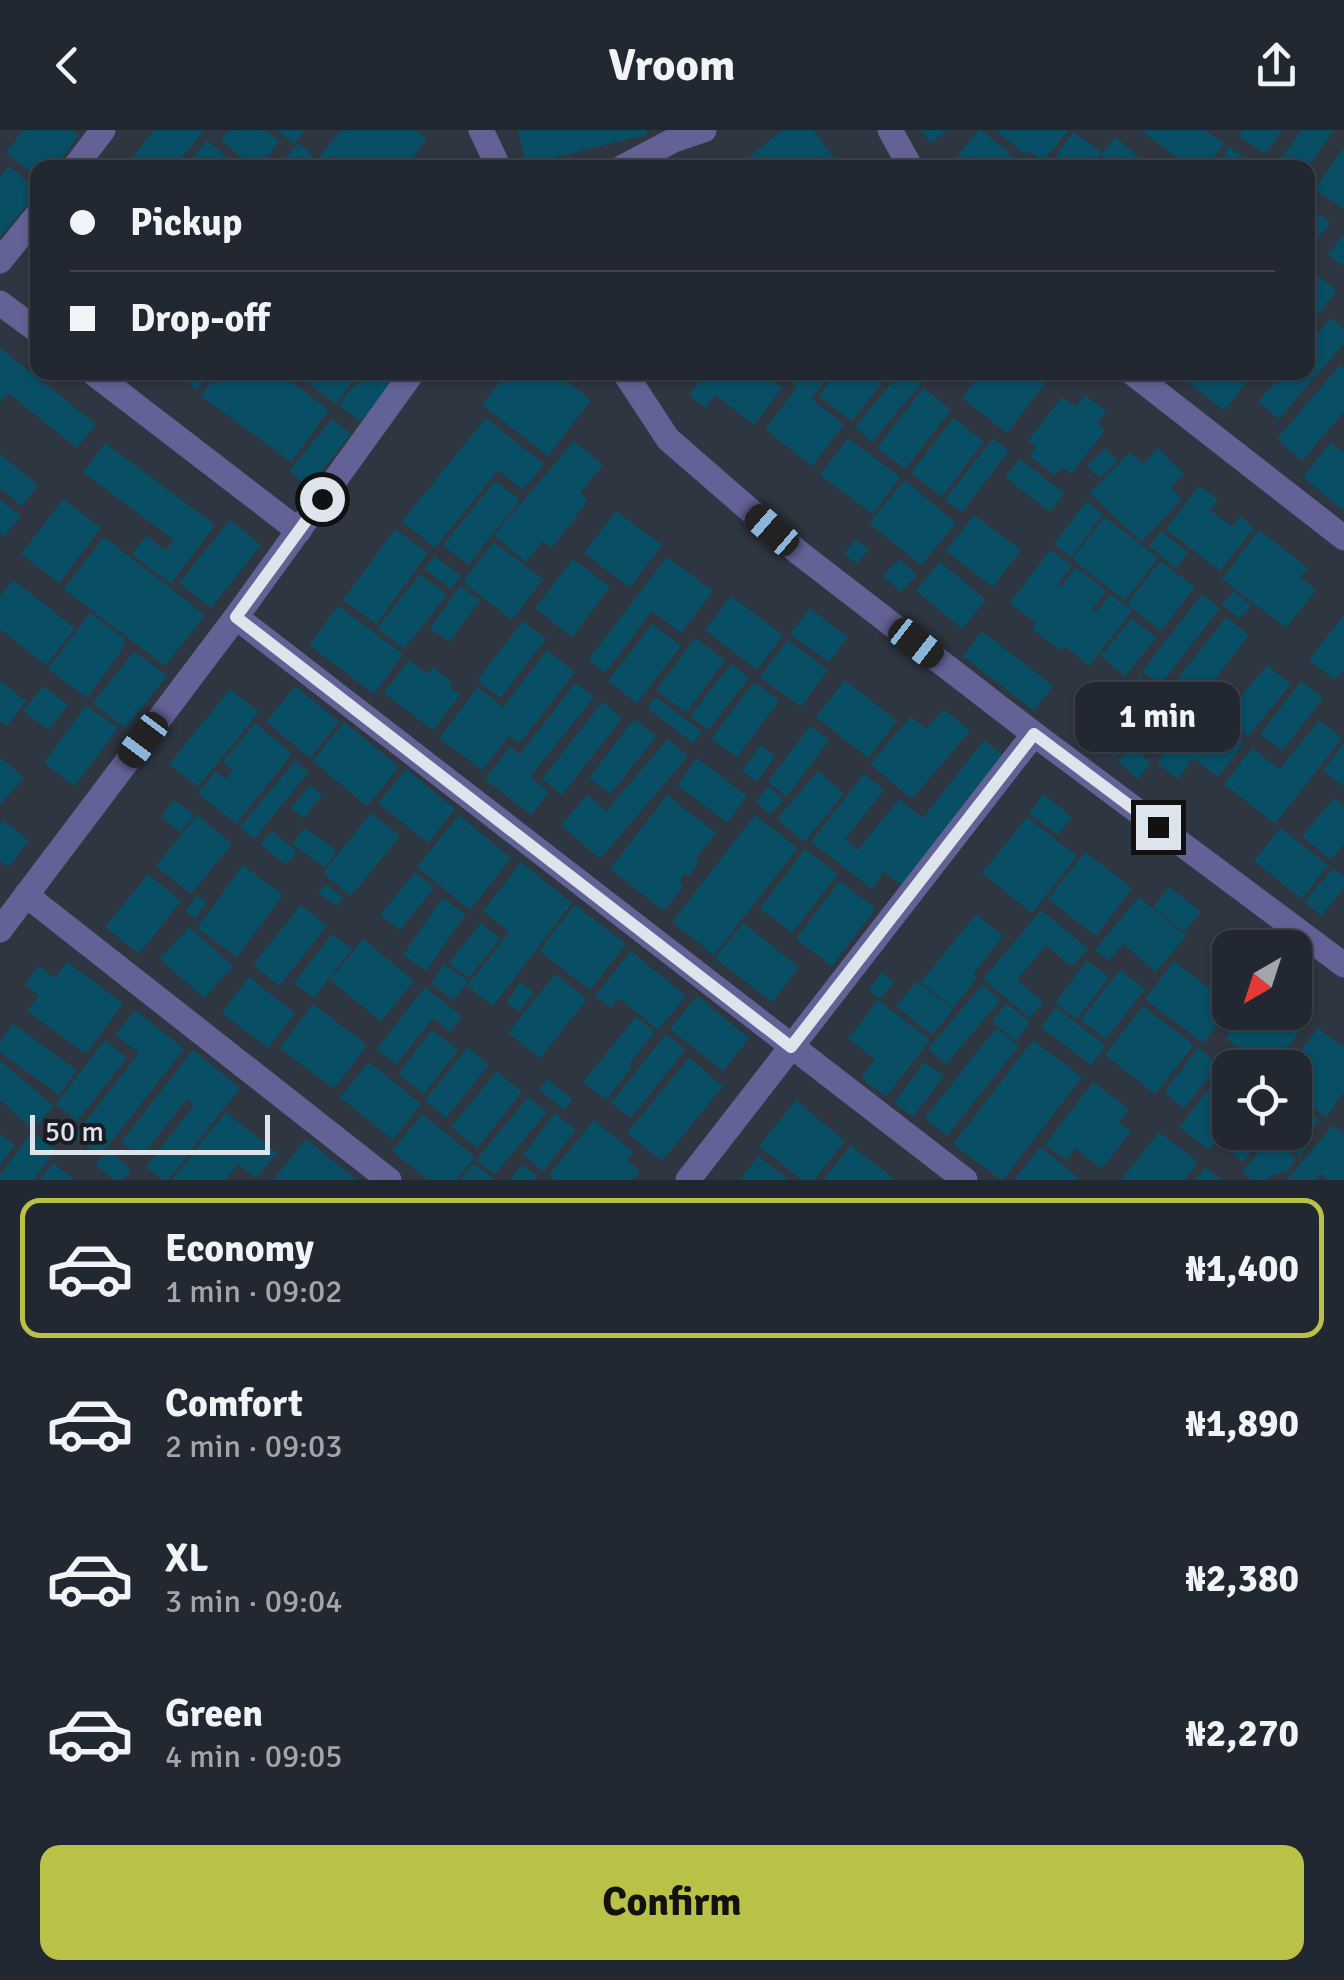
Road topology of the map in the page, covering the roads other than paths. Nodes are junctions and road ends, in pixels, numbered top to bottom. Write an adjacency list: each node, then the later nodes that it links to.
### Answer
1 (103, 130): 5 (street)
2 (481, 130): 6 (street)
3 (704, 130): 7 (street)
4 (890, 130): 8 (street)
5 (80, 160)
6 (495, 160)
7 (636, 160)
8 (906, 160)
9 (30, 224): 10 (street)
10 (0, 261)
11 (0, 303): 12 (street)
12 (30, 325)
13 (102, 380): 17 (street)
14 (407, 380): 17 (street)
15 (629, 380): 20 (street)
16 (1141, 380): 18 (street)
17 (299, 531): 19 (street)
18 (1344, 538)
19 (236, 617): 21 (street); 24 (street)
20 (1034, 734): 23 (street); 24 (street)
21 (26, 894): 22 (street); 25 (street)
22 (0, 930)
23 (1344, 966)
24 (791, 1047): 26 (street); 27 (street)
25 (389, 1180)
26 (688, 1180)
27 (964, 1180)

